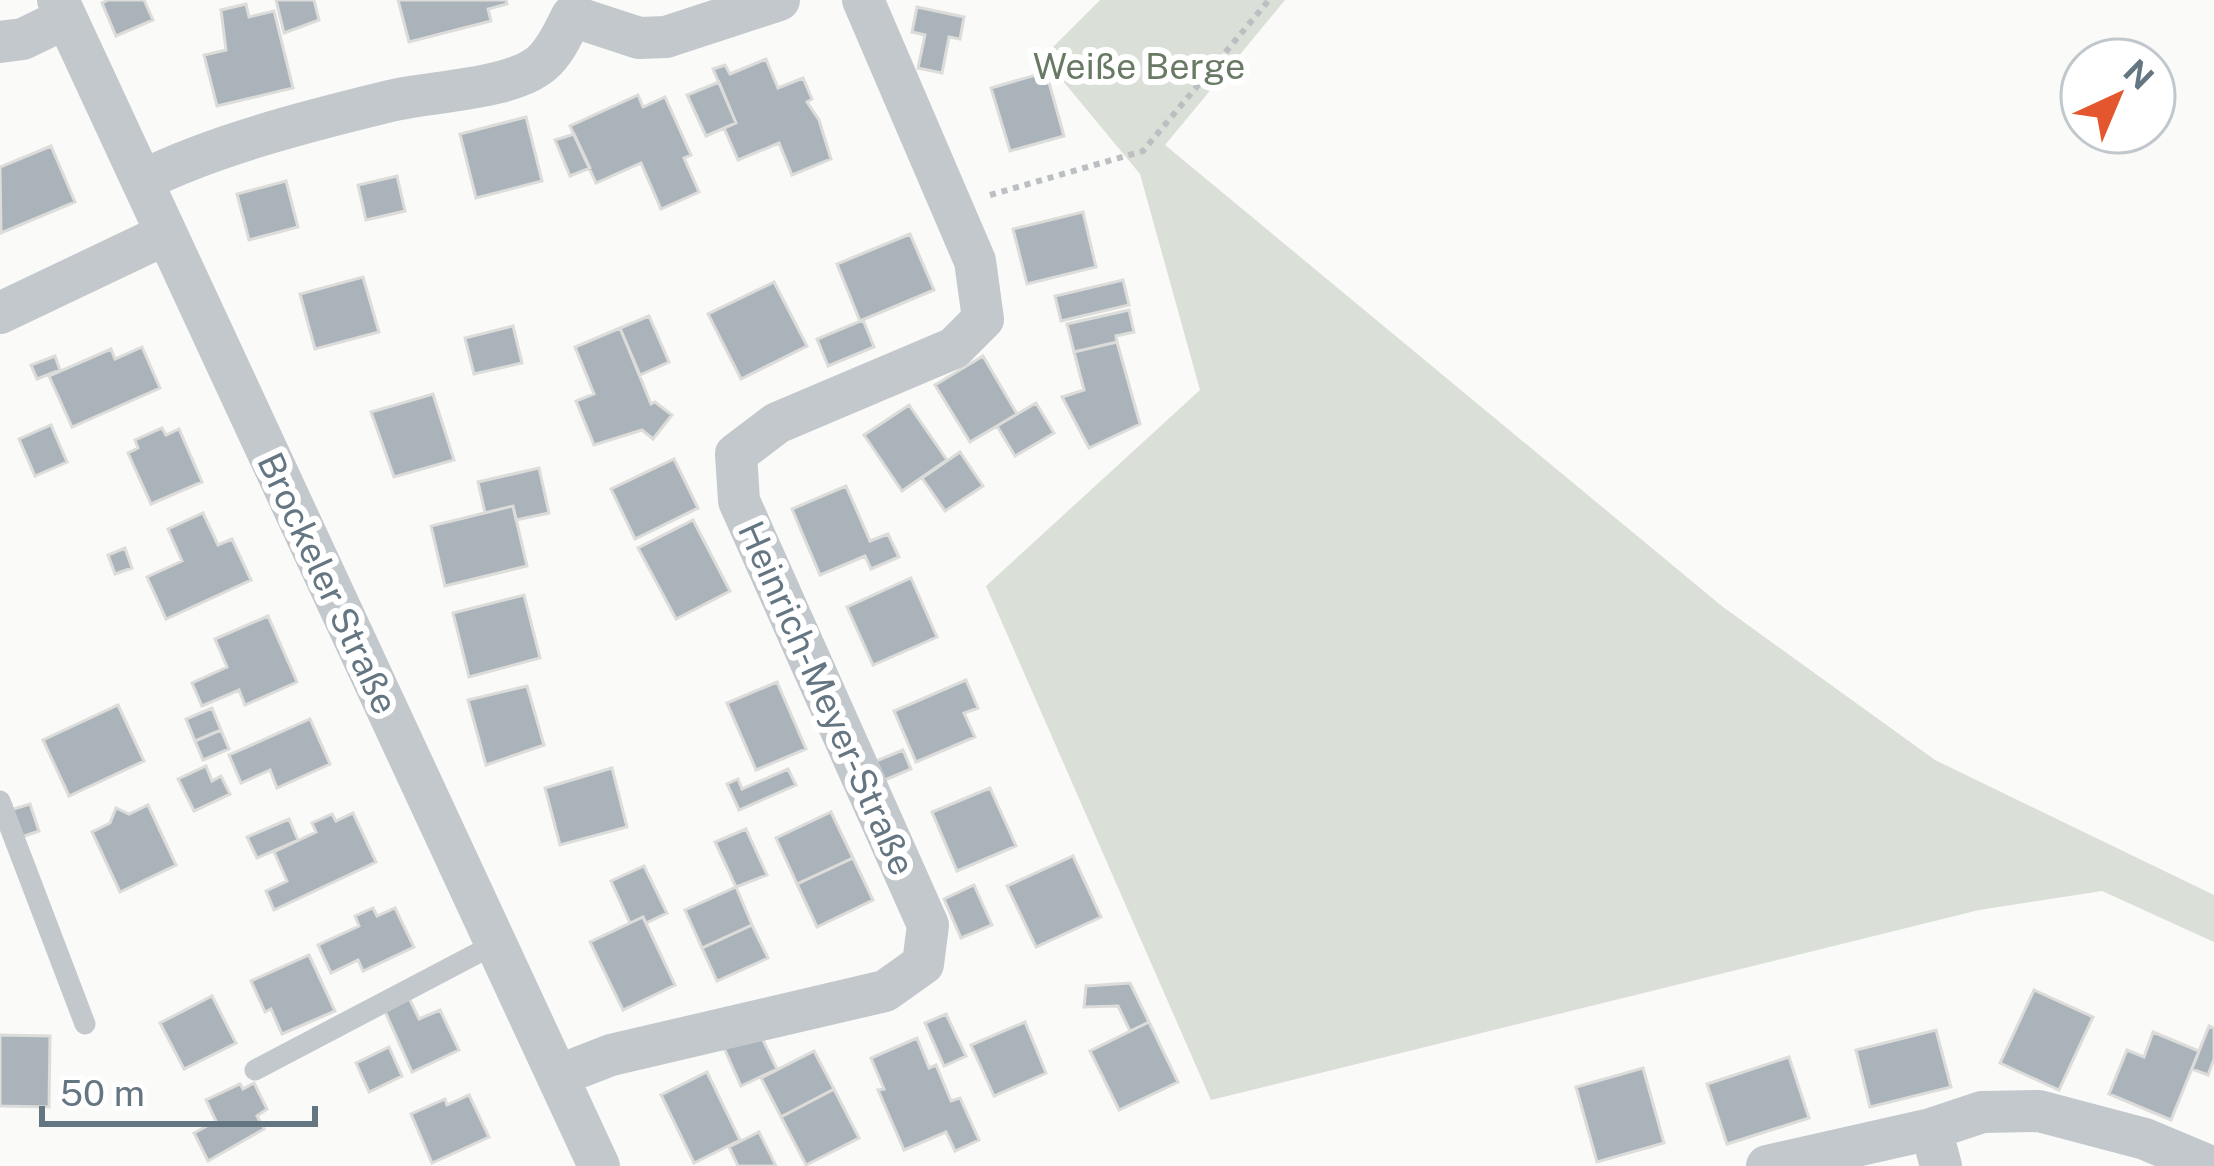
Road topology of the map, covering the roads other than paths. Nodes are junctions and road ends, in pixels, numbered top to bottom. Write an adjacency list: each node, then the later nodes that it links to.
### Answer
1 (779, 0): 3 (street)
2 (863, 0): 13 (street, Heinrich-Meyer-Straße)
3 (571, 8): 6 (street)
4 (62, 9): 5 (street); 6 (street, Brockeler Straße)
5 (0, 42)
6 (142, 182): 7 (street, Brockeler Straße)
7 (166, 234): 8 (street); 10 (street, Brockeler Straße)
8 (0, 313)
9 (0, 801): 11 (lane)
10 (496, 944): 12 (lane); 13 (street, Brockeler Straße)
11 (85, 1024)
12 (255, 1070)
13 (557, 1076): 15 (street, Brockeler Straße)
14 (1936, 1148): 16 (street); 17 (street)
15 (599, 1166)
16 (1767, 1166)
17 (2209, 1166)

